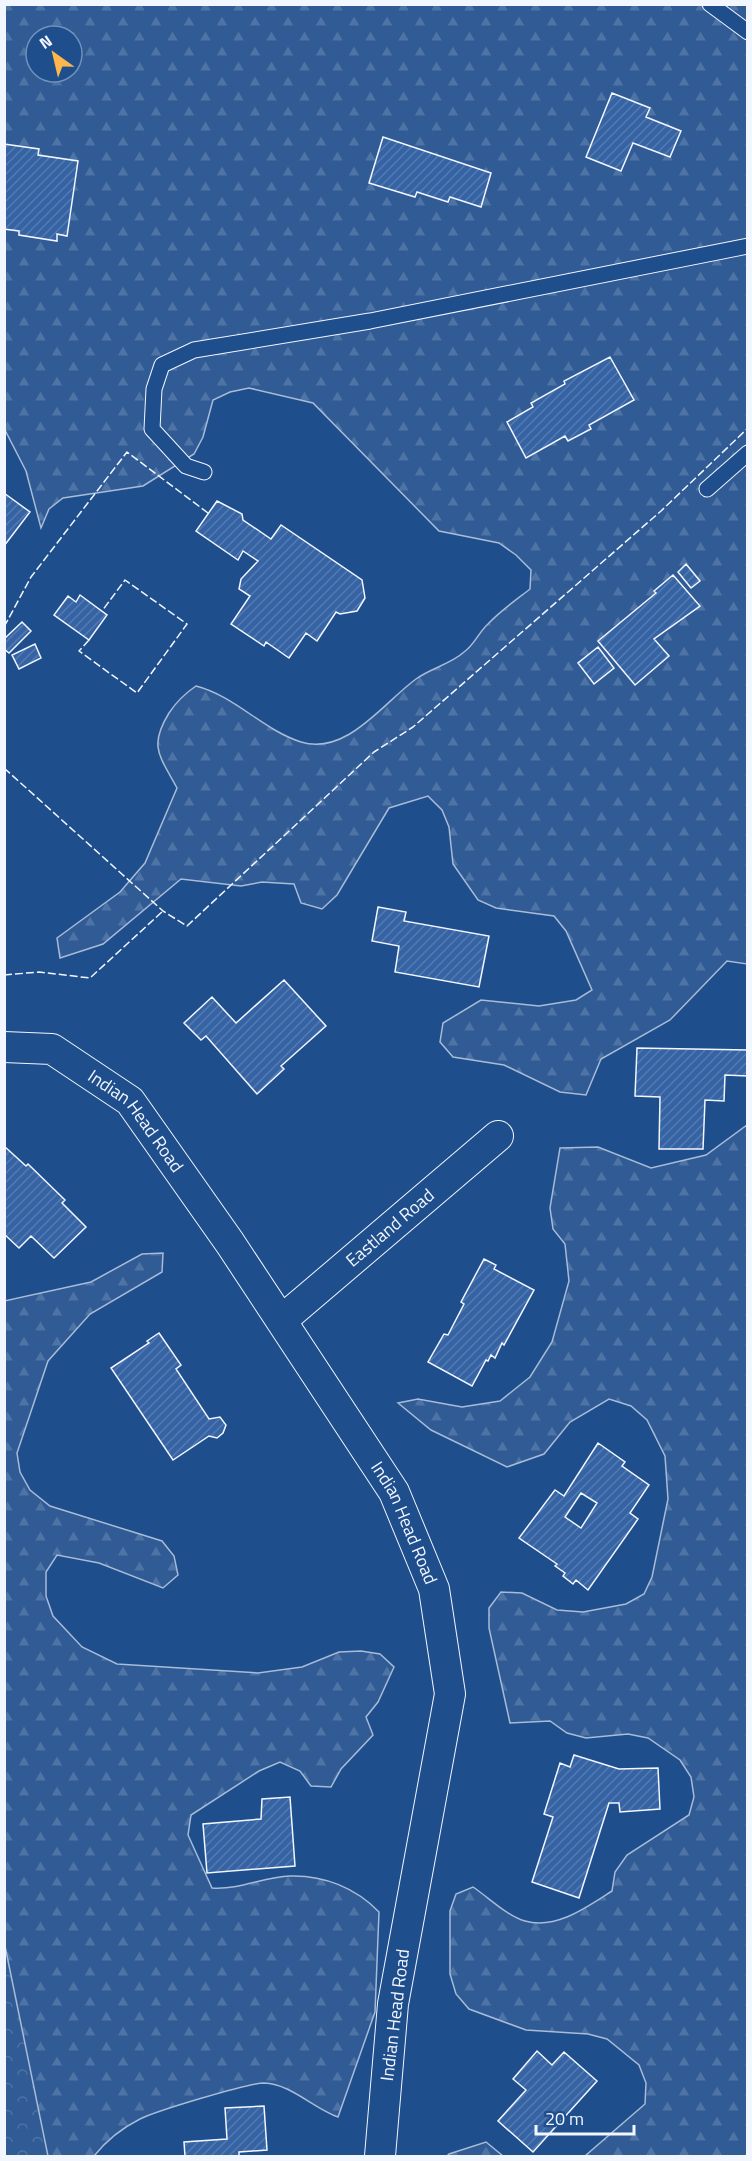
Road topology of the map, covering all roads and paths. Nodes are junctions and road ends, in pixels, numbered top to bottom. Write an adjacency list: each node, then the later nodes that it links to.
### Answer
1 (710, 4): 2 (lane)
2 (747, 32)
3 (747, 246): 5 (lane)
4 (747, 453): 6 (lane)
5 (204, 472)
6 (707, 489)
7 (4, 1047): 9 (street, Indian Head Road)
8 (498, 1136): 9 (street, Eastland Road)
9 (282, 1320): 10 (street, Indian Head Road)
10 (380, 2157)

